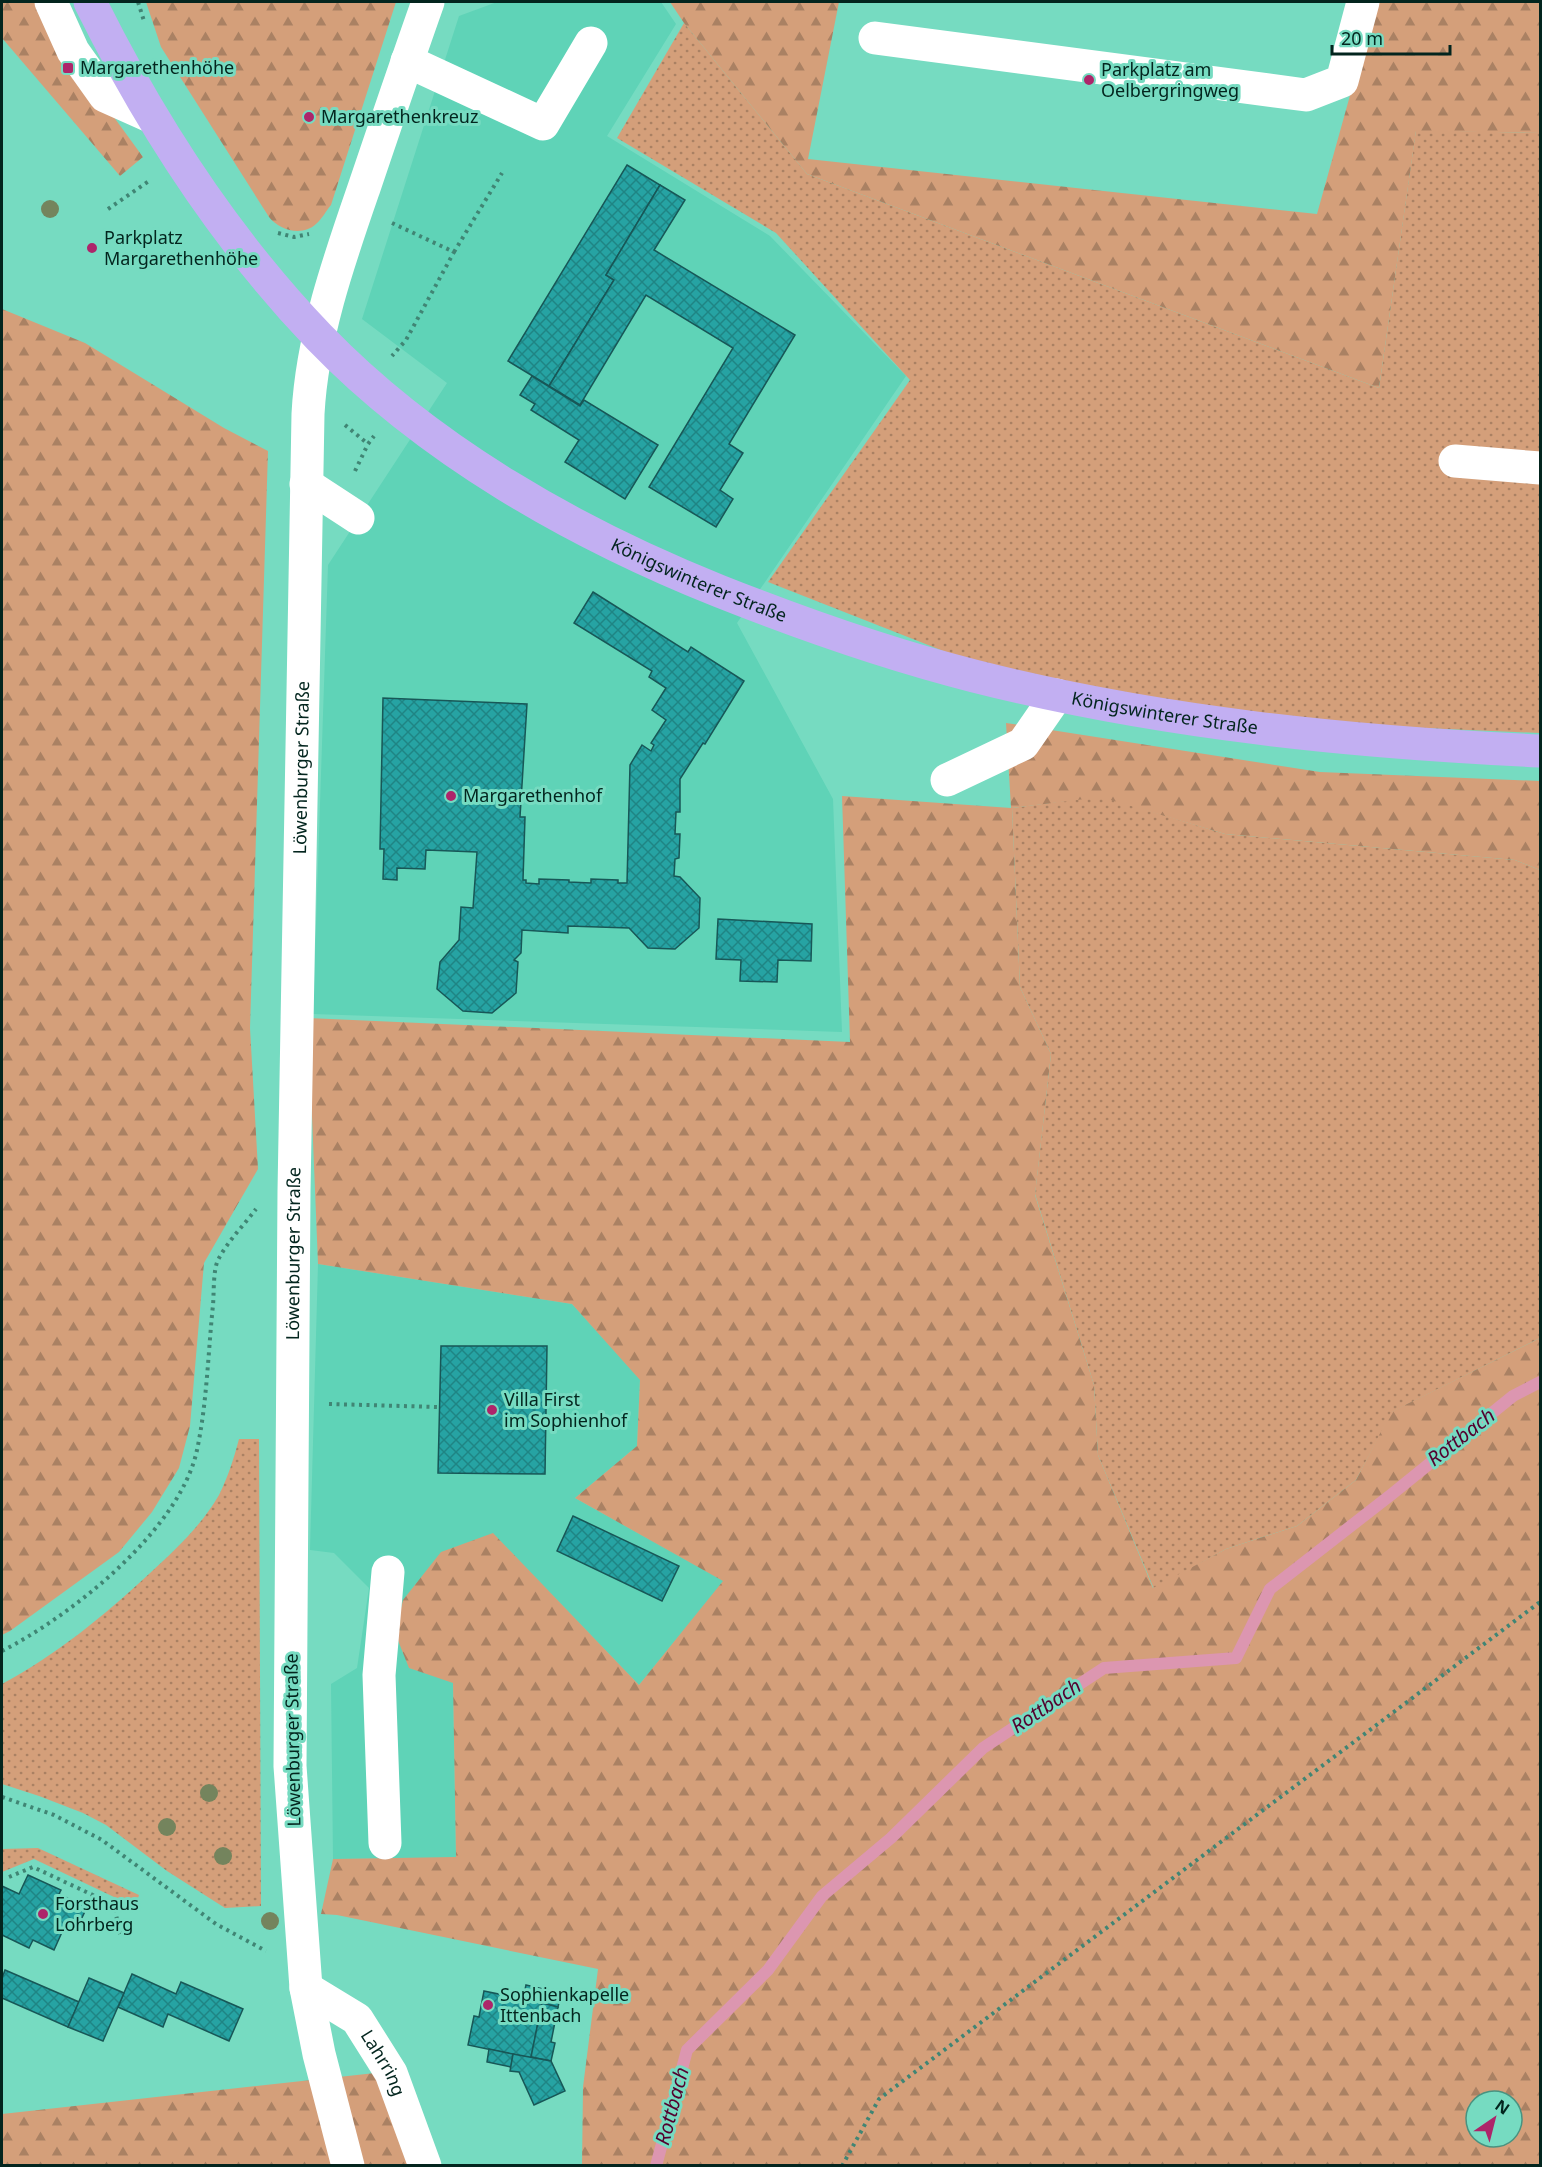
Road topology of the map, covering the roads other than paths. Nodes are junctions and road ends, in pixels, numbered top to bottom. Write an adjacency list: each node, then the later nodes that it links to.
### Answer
1 (51, 2): 10 (street)
2 (90, 2): 6 (main road, Königswinterer Straße)
3 (111, 2): 6 (street)
4 (428, 2): 9 (street, Löwenburger Straße)
5 (1363, 2): 7 (street)
6 (108, 37): 10 (main road, Königswinterer Straße)
7 (875, 38)
8 (591, 43): 9 (street)
9 (407, 61): 11 (street, Löwenburger Straße)
10 (152, 117): 11 (main road, Königswinterer Straße)
11 (320, 338): 14 (street, Löwenburger Straße); 16 (main road, Königswinterer Straße)
12 (1455, 460): 13 (street)
13 (1540, 468)
14 (306, 484): 15 (street); 21 (street, Löwenburger Straße)
15 (358, 518)
16 (1058, 695): 17 (main road, Königswinterer Straße); 18 (street)
17 (1540, 752)
18 (947, 780)
19 (388, 1572): 20 (street)
20 (385, 1843)
21 (306, 1980): 22 (street, Löwenburger Straße); 23 (street, Lahrring)
22 (348, 2166)
23 (425, 2166)

